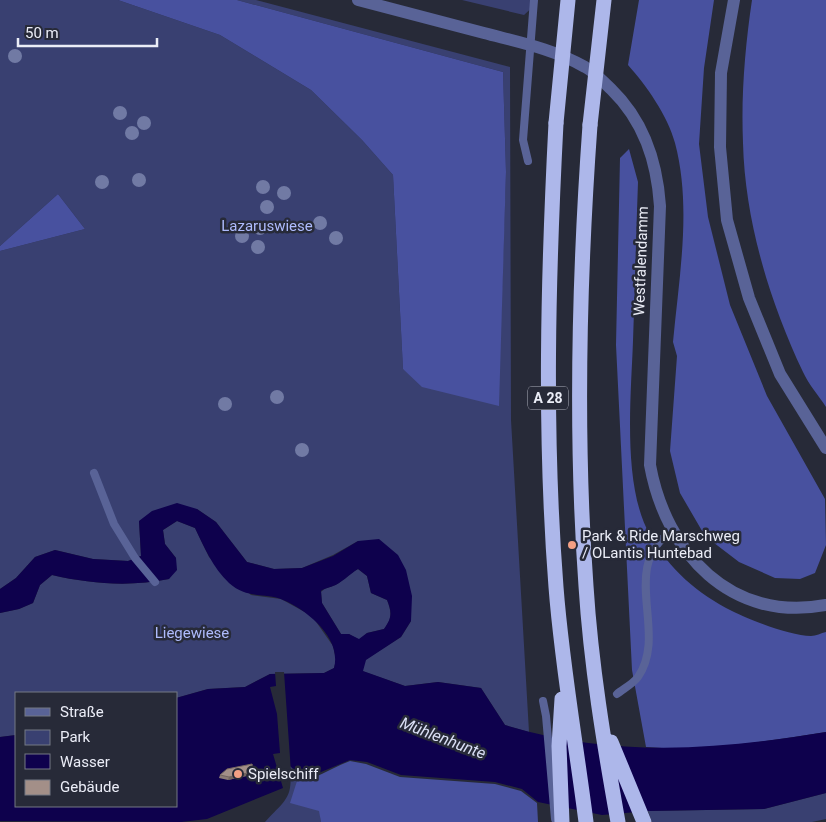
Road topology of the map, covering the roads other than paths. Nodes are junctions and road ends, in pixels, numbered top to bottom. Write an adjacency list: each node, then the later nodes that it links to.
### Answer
1 (358, 0): 6 (street, Westfalendamm)
2 (534, 0): 6 (lane)
3 (568, 0): 13 (highway, A 28, bridge)
4 (604, 0): 16 (highway, A 28, bridge)
5 (734, 0): 8 (street)
6 (532, 46): 7 (lane); 10 (street, Westfalendamm)
7 (528, 161)
8 (826, 448)
9 (94, 473): 11 (lane)
10 (672, 531): 12 (street, Westfalendamm); 14 (lane)
11 (155, 582)
12 (826, 605)
13 (564, 673): 18 (highway); 19 (highway, A 28)
14 (617, 694)
15 (543, 702): 17 (lane)
16 (601, 719): 20 (highway, A 28); 21 (highway)
17 (555, 822)
18 (562, 822)
19 (586, 822)
20 (618, 822)
21 (644, 822)

